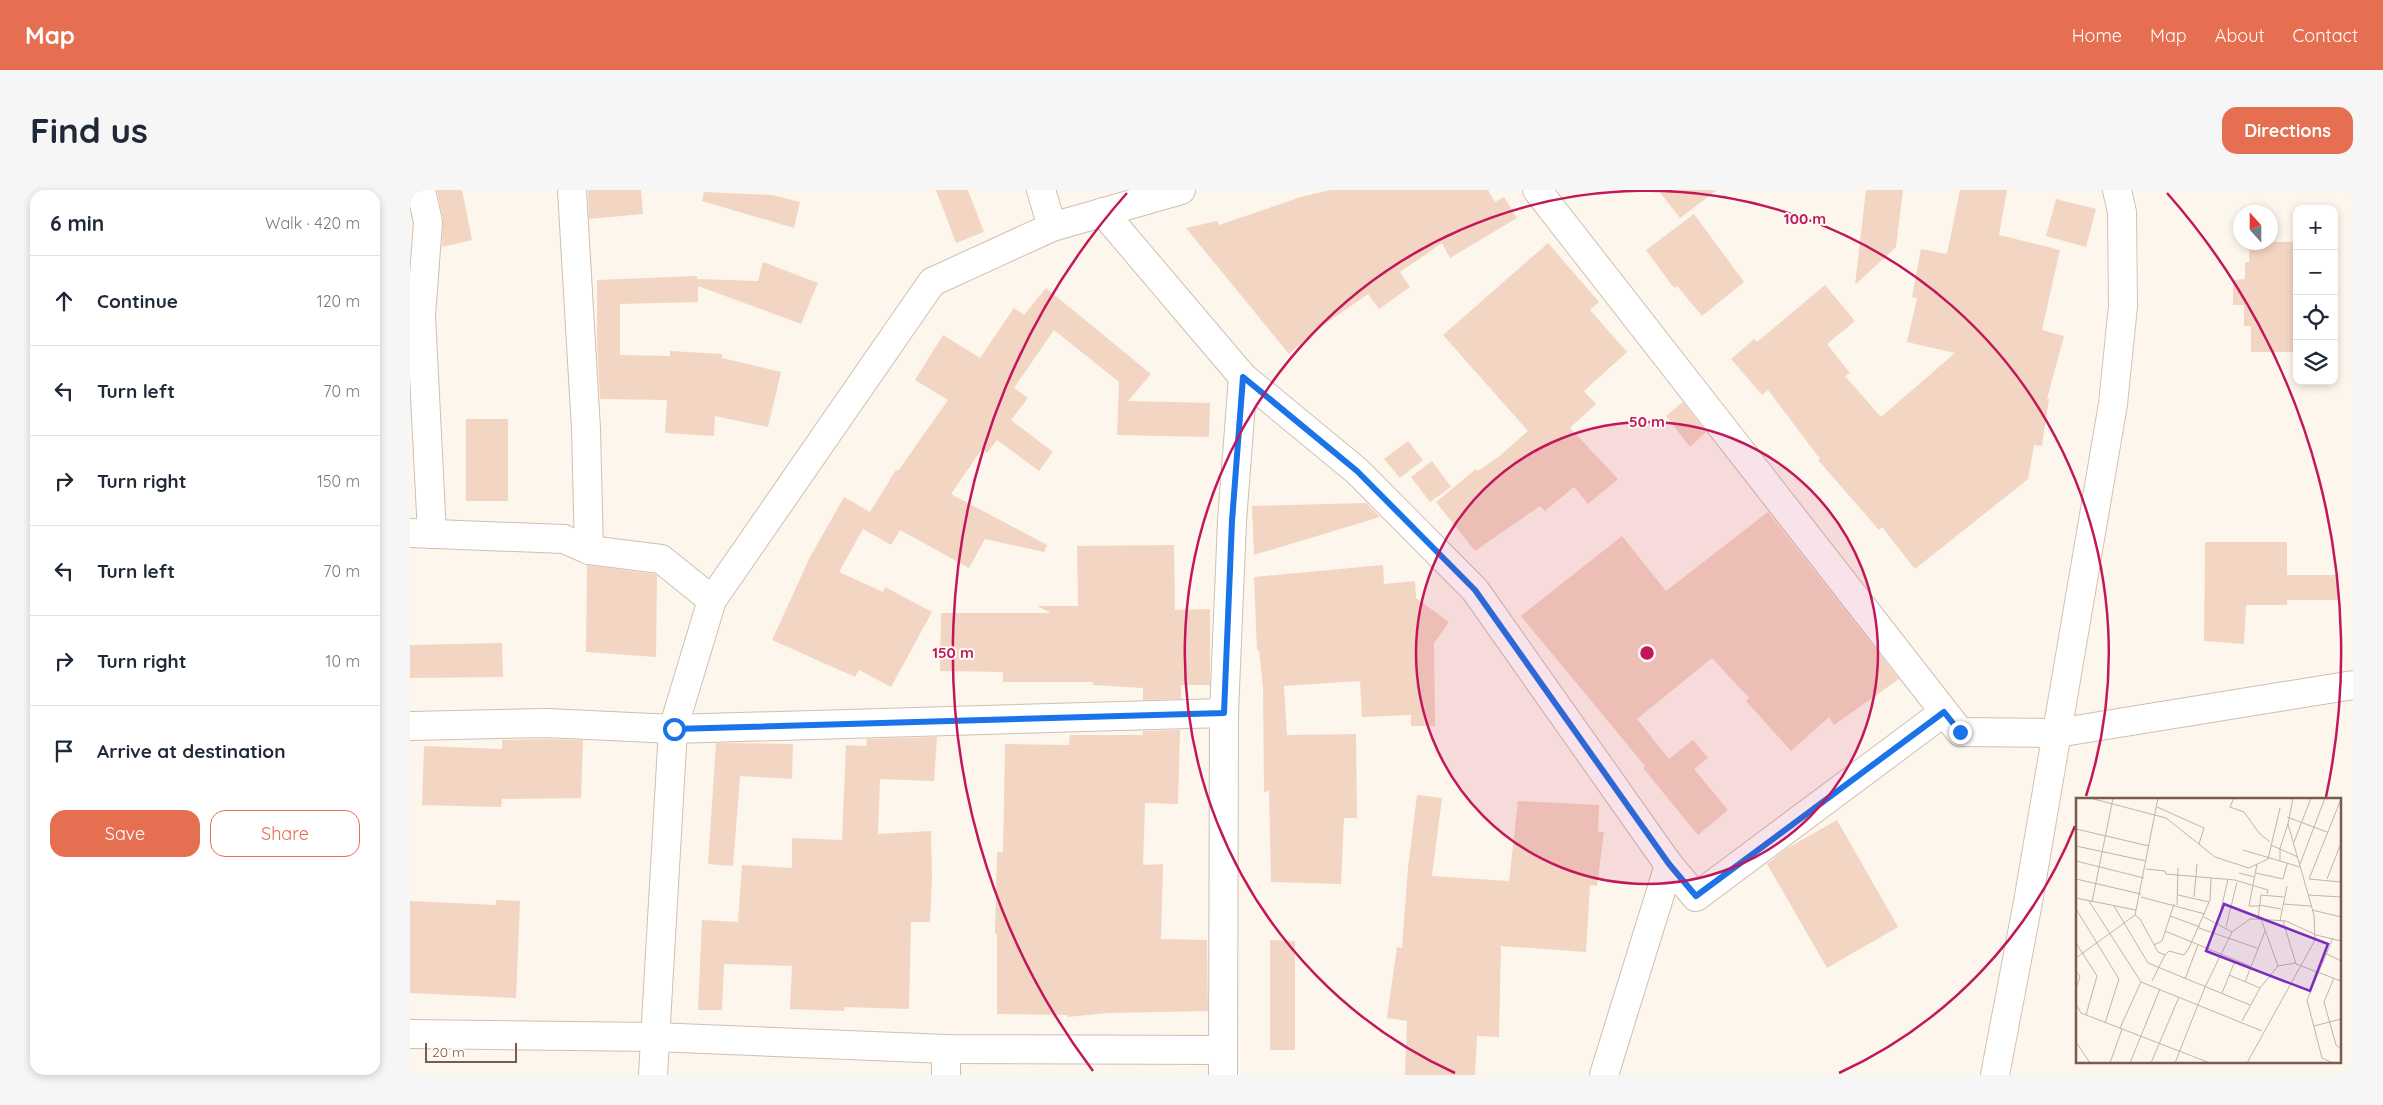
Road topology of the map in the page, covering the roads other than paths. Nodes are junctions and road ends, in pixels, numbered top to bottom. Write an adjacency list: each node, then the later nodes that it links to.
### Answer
1 (421, 190): 10 (street)
2 (572, 190): 11 (street)
3 (1041, 190): 8 (street)
4 (1181, 190): 7 (street)
5 (1537, 190): 14 (street)
6 (2117, 190): 18 (street)
7 (1103, 212): 8 (street); 9 (street)
8 (1052, 227): 12 (street)
9 (1243, 377): 15 (street); 19 (street)
10 (421, 534): 11 (street)
11 (589, 550): 12 (street)
12 (712, 600): 17 (street)
13 (2353, 685): 18 (street)
14 (1944, 712): 18 (street); 19 (street)
15 (1224, 713): 17 (street); 23 (street)
16 (410, 726): 17 (street)
17 (674, 729): 21 (street)
18 (2057, 734): 26 (street)
19 (1669, 864): 25 (street)
20 (410, 1034): 21 (street)
21 (655, 1037): 22 (street); 24 (street)
22 (946, 1062): 23 (street)
23 (1222, 1063)
24 (653, 1075)
25 (1604, 1075)
26 (1995, 1075)

